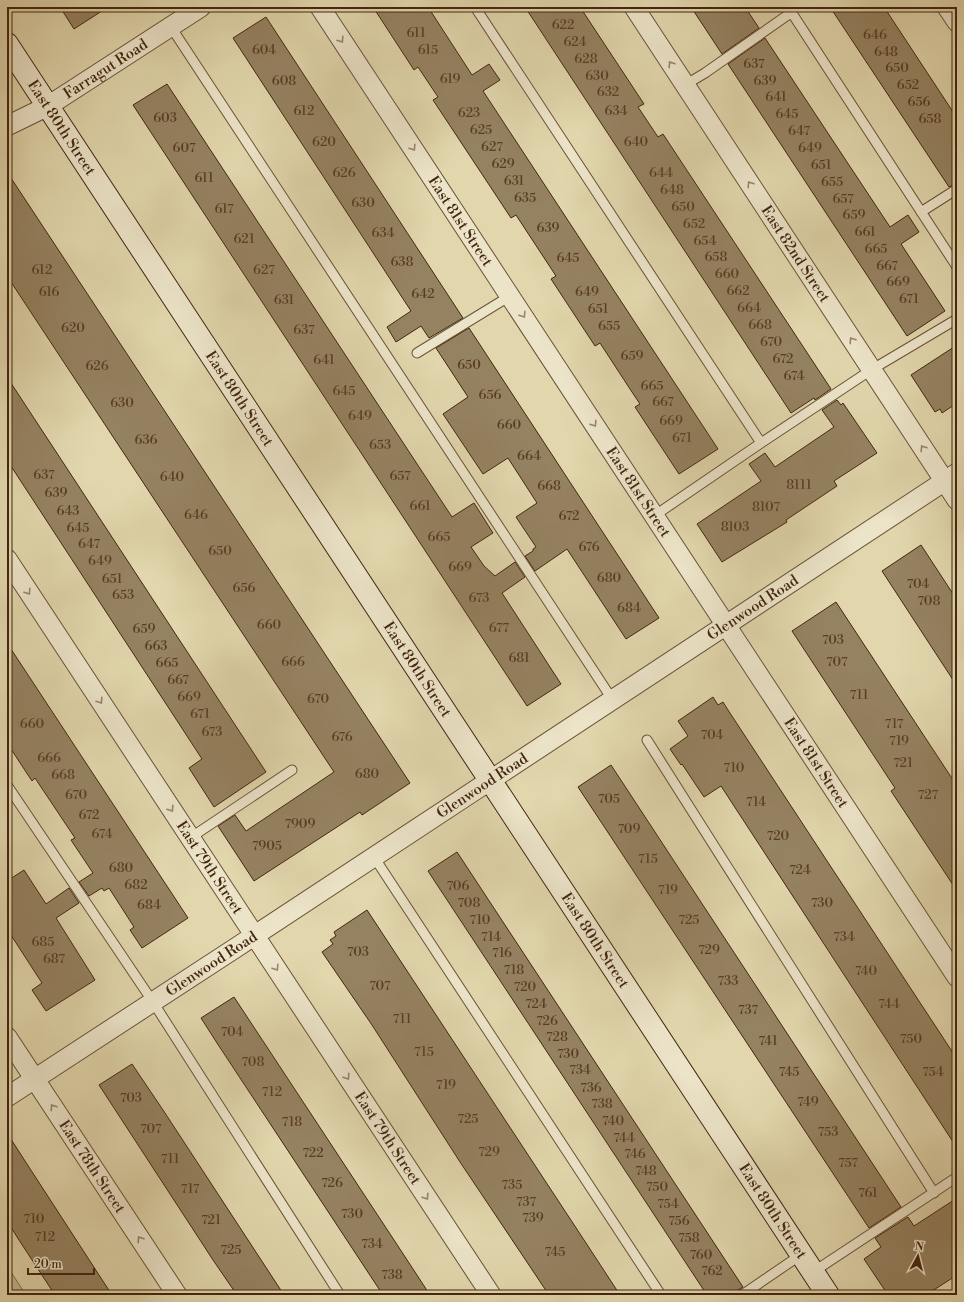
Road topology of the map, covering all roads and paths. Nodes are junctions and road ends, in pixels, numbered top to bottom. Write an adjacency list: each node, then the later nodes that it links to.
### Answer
1 (202, 7): 8 (street, Farragut Road)
2 (320, 7): 16 (street, East 81st Street, one-way to 16)
3 (475, 7): 20 (lane)
4 (634, 7): 10 (street, East 82nd Street, one-way to 4)
5 (947, 7): 7 (street)
6 (790, 10): 10 (lane); 14 (lane)
7 (957, 22)
8 (171, 27): 11 (street, Farragut Road); 26 (lane)
9 (7, 44): 11 (street, East 80th Street)
10 (685, 85): 19 (street, East 82nd Street, one-way to 10)
11 (48, 106): 12 (street, Farragut Road); 29 (street, East 80th Street)
12 (7, 126)
13 (957, 189): 14 (lane)
14 (922, 212): 15 (lane)
15 (957, 267)
16 (510, 296): 18 (lane); 23 (street, East 81st Street, one-way to 23)
17 (957, 319): 19 (lane)
18 (417, 353)
19 (872, 370): 20 (lane); 21 (street, East 82nd Street, one-way to 19)
20 (761, 443): 23 (lane)
21 (951, 477): 22 (street, East 82nd Street); 25 (street, Glenwood Road)
22 (957, 500)
23 (654, 516): 25 (street, East 81st Street)
24 (7, 559): 31 (street, East 79th Street, one-way to 31)
25 (726, 625): 26 (street, Glenwood Road); 34 (street, East 81st Street)
26 (612, 700): 29 (street, Glenwood Road)
27 (646, 740): 40 (lane)
28 (292, 770): 31 (lane)
29 (491, 780): 32 (street, Glenwood Road); 41 (street, East 80th Street)
30 (7, 785): 35 (lane)
31 (190, 838): 33 (street, East 79th Street)
32 (374, 857): 33 (street, Glenwood Road); 46 (lane)
33 (254, 936): 35 (street, Glenwood Road); 45 (street, East 79th Street, one-way to 45)
34 (957, 977)
35 (153, 1002): 37 (street, Glenwood Road); 44 (lane)
36 (7, 1037): 37 (street, East 78th Street)
37 (35, 1079): 38 (street, Glenwood Road); 43 (street, East 78th Street, one-way to 37)
38 (7, 1097)
39 (957, 1177): 40 (lane)
40 (934, 1192): 42 (lane)
41 (802, 1254): 42 (street, East 80th Street); 47 (lane)
42 (813, 1272): 48 (street, East 80th Street)
43 (177, 1295)
44 (340, 1295)
45 (491, 1295)
46 (662, 1295)
47 (742, 1295)
48 (828, 1295)

